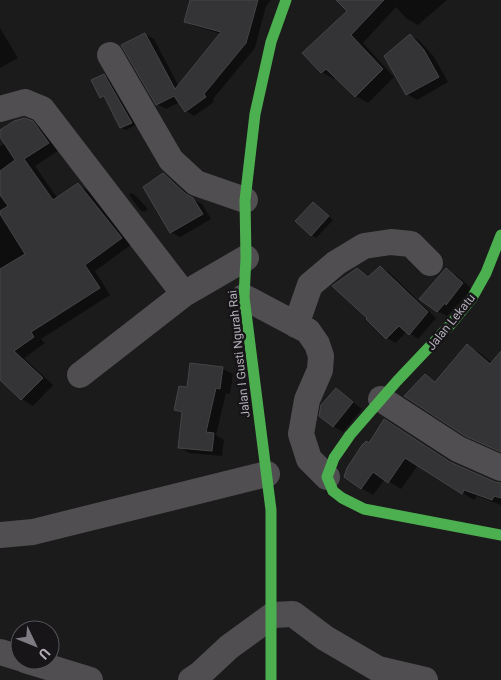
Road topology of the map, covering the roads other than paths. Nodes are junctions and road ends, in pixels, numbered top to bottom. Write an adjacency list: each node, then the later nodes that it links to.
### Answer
1 (286, 0): 4 (main road, Jalan I Gusti Ngurah Rai)
2 (110, 55): 4 (street)
3 (0, 109): 8 (street)
4 (245, 200): 6 (main road, Jalan I Gusti Ngurah Rai)
5 (501, 235): 12 (main road, Jalan Lekatu)
6 (246, 258): 8 (street); 9 (main road, Jalan I Gusti Ngurah Rai)
7 (430, 263): 10 (street)
8 (184, 294): 11 (street)
9 (244, 297): 10 (street); 14 (main road, Jalan I Gusti Ngurah Rai)
10 (296, 325): 15 (street)
11 (80, 375)
12 (381, 399): 13 (street); 15 (main road, Jalan Lekatu)
13 (501, 468)
14 (267, 474): 16 (street); 21 (main road, Jalan I Gusti Ngurah Rai)
15 (326, 477): 17 (main road)
16 (0, 535)
17 (501, 535)
18 (58, 670): 19 (street)
19 (90, 680)
20 (191, 680): 22 (street)
21 (271, 680)
22 (425, 680)

